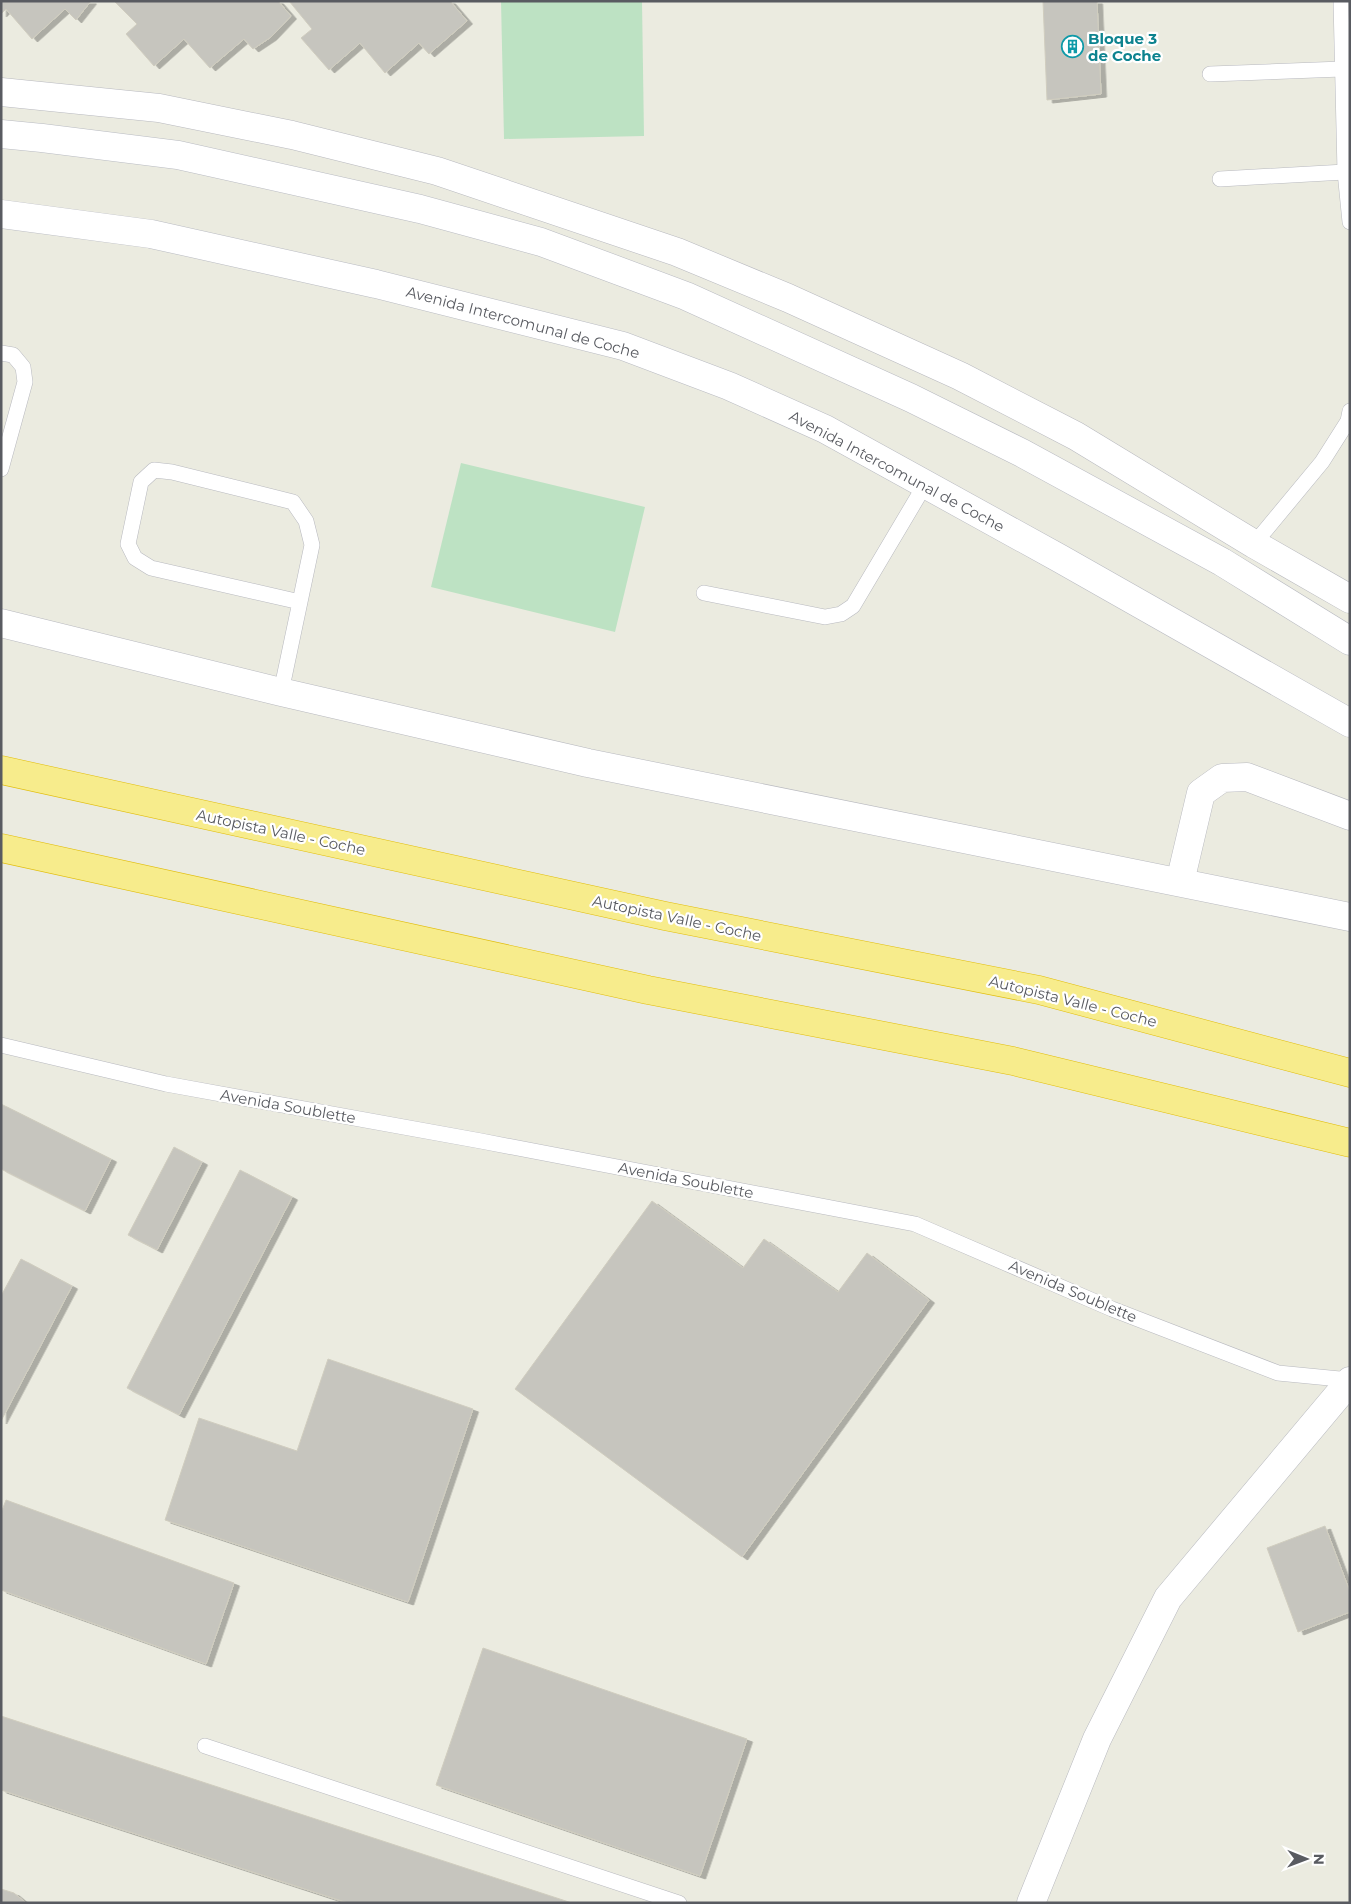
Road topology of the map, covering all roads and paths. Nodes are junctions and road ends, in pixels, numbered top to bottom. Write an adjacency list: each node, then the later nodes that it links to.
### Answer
1 (1341, 1): 2 (lane)
2 (1342, 69): 3 (lane); 6 (lane)
3 (1210, 74)
4 (1, 92): 14 (street)
5 (1, 134): 19 (street)
6 (1346, 172): 7 (lane); 9 (lane)
7 (1220, 178)
8 (1, 214): 13 (street, Avenida Intercomunal de Coche)
9 (1350, 222)
10 (1, 353): 12 (lane)
11 (1350, 411): 14 (lane)
12 (1, 468)
13 (926, 483): 15 (lane); 21 (street, Avenida Intercomunal de Coche)
14 (1254, 544): 16 (street)
15 (704, 593)
16 (1350, 599)
17 (300, 602): 17 (lane); 20 (lane)
18 (1, 623): 20 (street)
19 (1350, 641)
20 (281, 692): 25 (street)
21 (1350, 723)
22 (1, 770): 28 (highway, Autopista Valle - Coche)
23 (1350, 816): 25 (street)
24 (1, 848): 29 (highway)
25 (1180, 882): 26 (street)
26 (1350, 917)
27 (1, 1045): 30 (lane, Avenida Soublette)
28 (1350, 1073)
29 (1350, 1143)
30 (1350, 1380): 33 (street)
31 (205, 1746): 32 (lane)
32 (679, 1903)
33 (1031, 1903)

